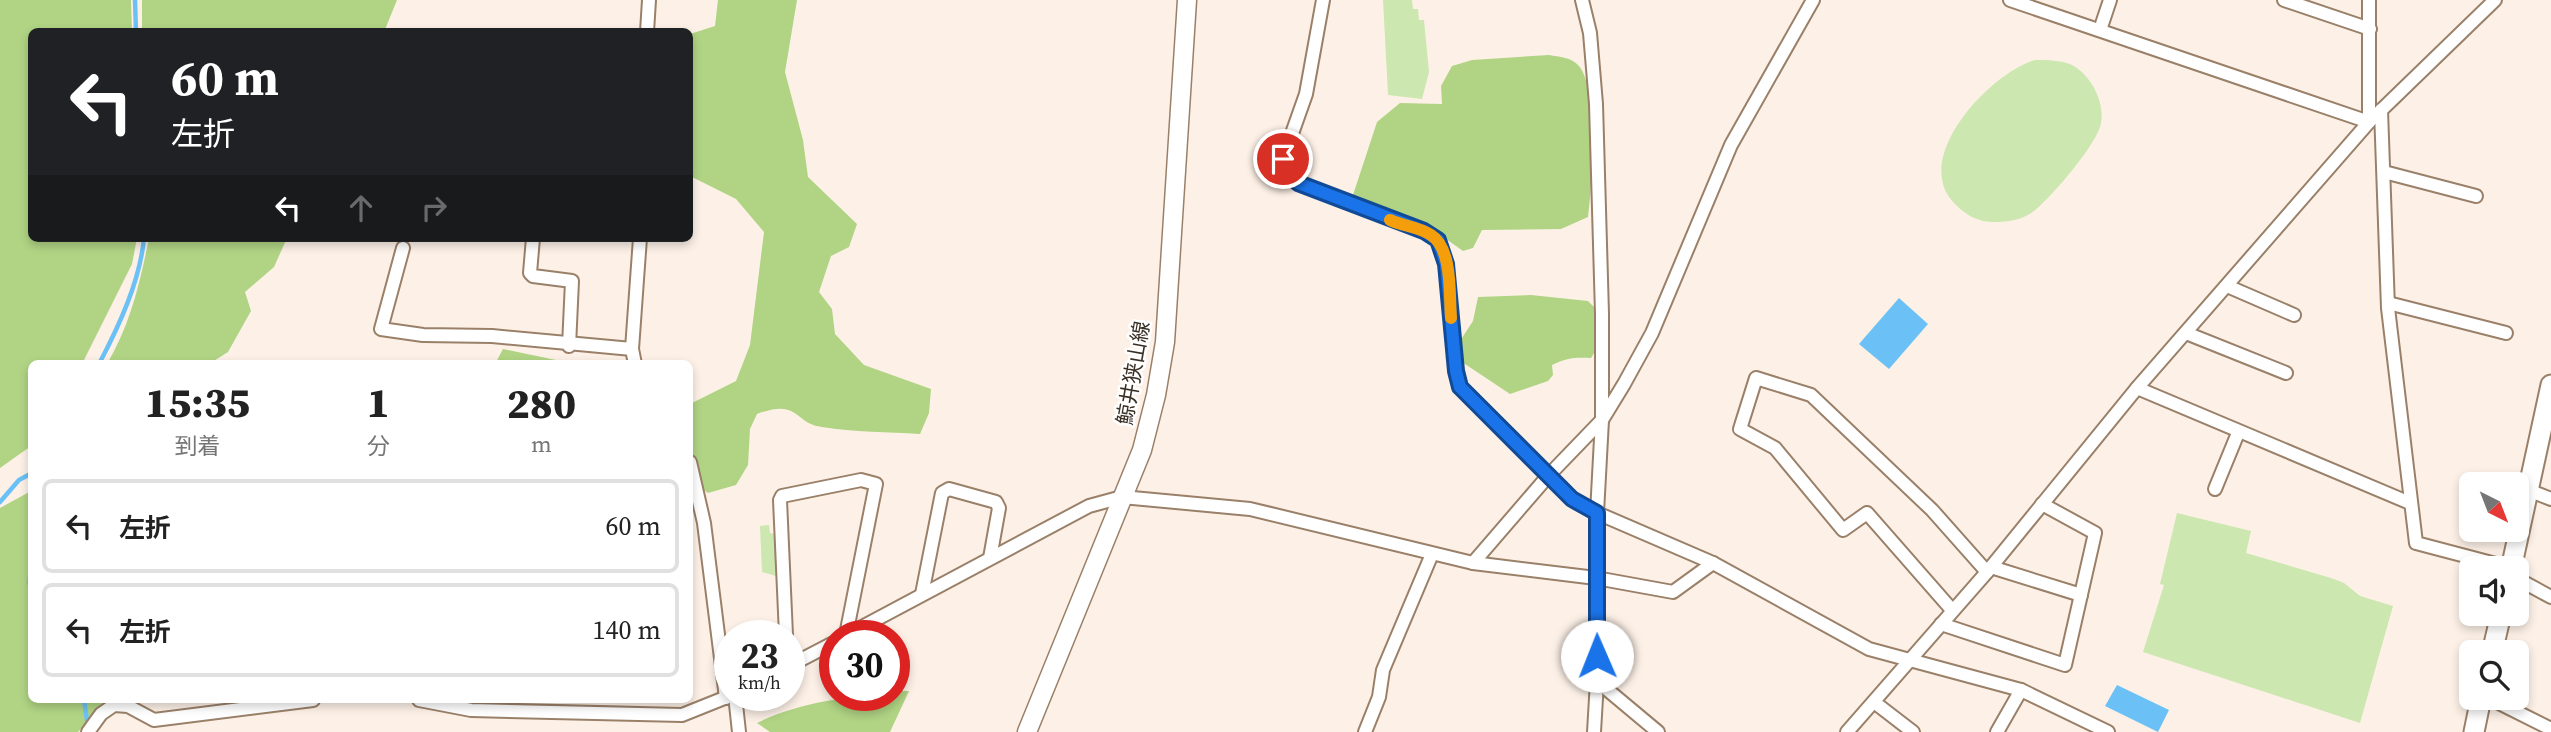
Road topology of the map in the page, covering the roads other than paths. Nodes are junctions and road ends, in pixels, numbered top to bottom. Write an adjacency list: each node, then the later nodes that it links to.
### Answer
1 (649, 0): 11 (street)
2 (1186, 0): 39 (main road, 鯨井狭山線)
3 (1323, 0): 35 (street)
4 (1582, 0): 32 (street)
5 (1813, 0): 32 (street)
6 (2010, 0): 13 (street)
7 (2110, 0): 13 (street)
8 (2284, 0): 12 (street)
9 (2369, 0): 12 (street)
10 (2488, 2): 14 (street)
11 (647, 28)
12 (2370, 29): 15 (street)
13 (2100, 30): 15 (street)
14 (2381, 110): 15 (street); 16 (street)
15 (2370, 122): 21 (street)
16 (2384, 172): 17 (street); 22 (street)
17 (2476, 196)
18 (533, 242): 26 (street)
19 (640, 242): 27 (street)
20 (402, 248): 26 (street)
21 (2227, 286): 23 (street); 24 (street)
22 (2388, 303): 25 (street); 41 (street)
23 (2294, 315)
24 (2186, 333): 29 (street); 31 (street)
25 (2506, 333)
26 (569, 345): 27 (street)
27 (632, 349): 28 (street)
28 (634, 360)
29 (2286, 373)
30 (2551, 384): 36 (main road)
31 (2137, 388): 33 (street); 42 (street)
32 (1602, 420): 35 (street); 43 (street)
33 (2238, 433): 37 (street); 41 (street)
34 (693, 475): 56 (street)
35 (1548, 476): 43 (street); 47 (street)
36 (2529, 485)
37 (2214, 489)
38 (2529, 490): 40 (street)
39 (1122, 497): 44 (street); 46 (street); 75 (main road, 鯨井狭山線)
40 (2551, 499)
41 (2410, 503): 45 (street)
42 (2042, 504): 49 (street); 53 (street)
43 (1597, 513): 48 (street); 50 (street)
44 (1432, 554): 47 (street); 76 (street)
45 (2467, 556)
46 (990, 558): 52 (street); 52 (street)
47 (1473, 563): 50 (street)
48 (1713, 564): 50 (street); 61 (street)
49 (1989, 570): 53 (street); 55 (street); 55 (street)
50 (1596, 578): 62 (street)
51 (2529, 585): 54 (street)
52 (922, 594): 59 (street)
53 (2081, 596): 60 (street)
54 (2551, 597)
55 (1952, 610): 60 (street)
56 (719, 620)
57 (785, 620): 58 (street)
58 (850, 620)
59 (874, 620)
60 (1941, 624): 61 (street)
61 (1909, 661): 63 (street); 64 (street)
62 (1597, 681): 77 (street); 78 (street)
63 (2021, 690): 80 (street); 81 (street)
64 (1874, 702): 72 (street); 79 (street)
65 (289, 703): 73 (street)
66 (435, 703): 67 (street)
67 (714, 703)
68 (2479, 710): 82 (main road)
69 (2513, 710): 71 (street)
70 (734, 711): 74 (street)
71 (2551, 729)
72 (1854, 730)
73 (88, 732)
74 (739, 732)
75 (1027, 732)
76 (1365, 732)
77 (1594, 732)
78 (1658, 732)
79 (1913, 732)
80 (1997, 732)
81 (2108, 732)
82 (2474, 732)

